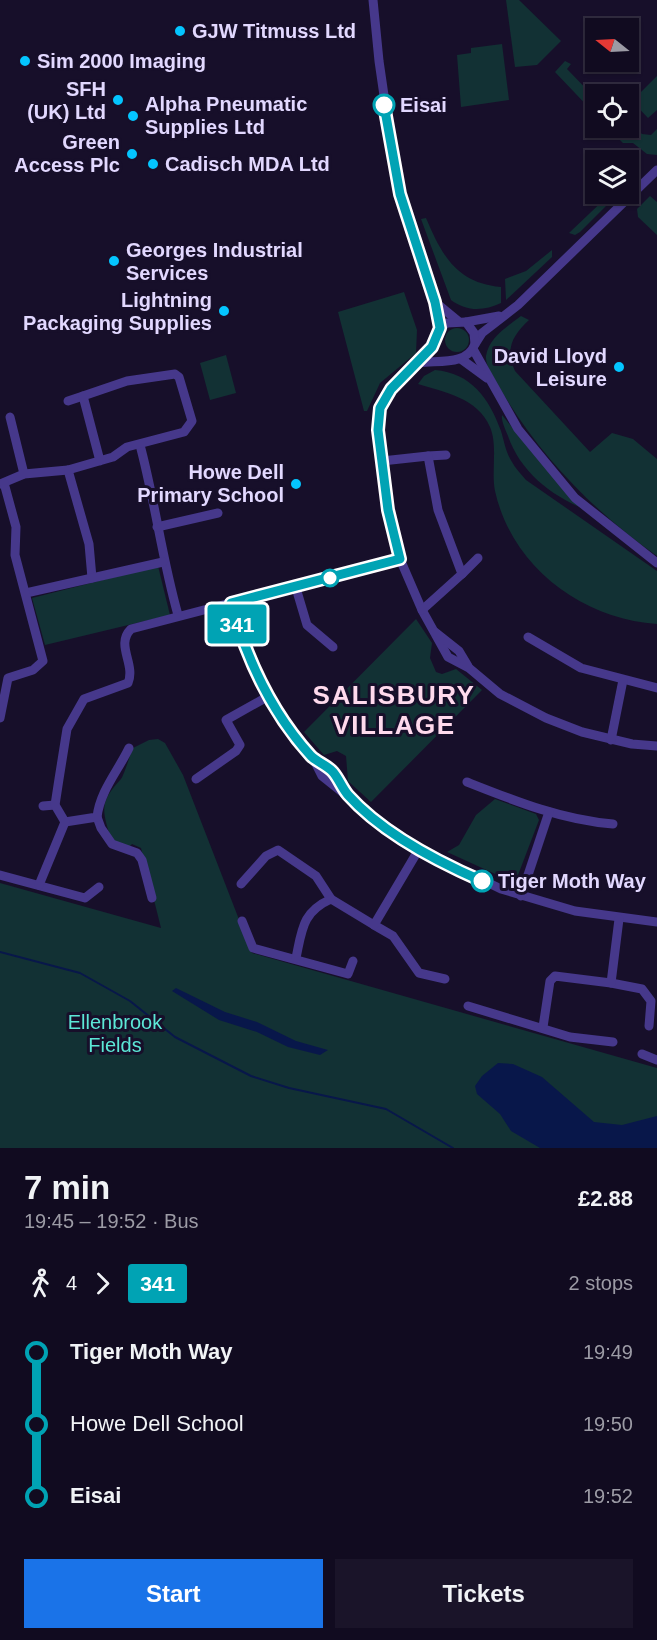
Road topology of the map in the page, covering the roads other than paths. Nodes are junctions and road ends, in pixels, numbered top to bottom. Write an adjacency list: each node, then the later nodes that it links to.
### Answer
1 (373, 0): 3 (street)
2 (657, 170): 4 (street)
3 (435, 302): 5 (street); 6 (street)
4 (502, 315): 5 (street); 7 (street)
5 (462, 321): 6 (street); 7 (street)
6 (439, 332): 8 (street); 9 (street)
7 (474, 347): 8 (street); 10 (street)
8 (457, 360): 9 (street); 10 (street)
9 (418, 363): 18 (street)
10 (489, 379): 27 (street)
11 (83, 396): 12 (street); 14 (street); 17 (street)
12 (68, 400)
13 (10, 417): 20 (street)
14 (140, 445): 17 (street); 23 (street)
15 (446, 455): 16 (street)
16 (428, 456): 18 (street); 28 (street)
17 (100, 461): 19 (street)
18 (382, 461): 25 (street)
19 (68, 470): 20 (street); 29 (street)
20 (24, 474): 21 (street)
21 (2, 484): 31 (street)
22 (218, 513): 23 (street)
23 (157, 526): 26 (street)
24 (478, 558): 28 (street)
25 (400, 559): 30 (street); 33 (street)
26 (163, 562): 29 (street); 34 (street)
27 (657, 563)
28 (462, 574): 33 (street)
29 (92, 578): 31 (street)
30 (296, 588): 32 (street); 36 (street)
31 (26, 593): 40 (street)
32 (231, 603): 34 (street); 39 (street)
33 (422, 610): 41 (street)
34 (178, 615): 46 (street)
35 (528, 637): 37 (street)
36 (333, 647)
37 (624, 681): 38 (street); 41 (street)
38 (657, 688)
39 (267, 697): 44 (street); 52 (street)
40 (0, 718)
41 (610, 740): 42 (street)
42 (657, 746)
43 (129, 748): 49 (street)
44 (196, 778)
45 (467, 782): 48 (street)
46 (56, 805): 47 (street); 50 (street)
47 (43, 806)
48 (549, 812): 51 (street); 57 (street)
49 (97, 817): 50 (street); 58 (street)
50 (65, 822): 55 (street)
51 (614, 824)
52 (419, 849): 57 (street); 63 (street)
53 (0, 875): 55 (street)
54 (241, 884): 59 (street)
55 (39, 885): 56 (street)
56 (99, 887)
57 (521, 896): 60 (street)
58 (152, 898)
59 (331, 899): 63 (street); 64 (street)
60 (619, 919): 62 (street); 67 (street)
61 (242, 921): 64 (street)
62 (657, 922)
63 (374, 925): 66 (street)
64 (296, 958): 65 (street)
65 (353, 961)
66 (445, 979)
67 (611, 983): 69 (street); 70 (street)
68 (468, 1006): 70 (street)
69 (649, 1026)
70 (543, 1027): 71 (street)
71 (614, 1042)
72 (642, 1054): 73 (street)
73 (657, 1060)

